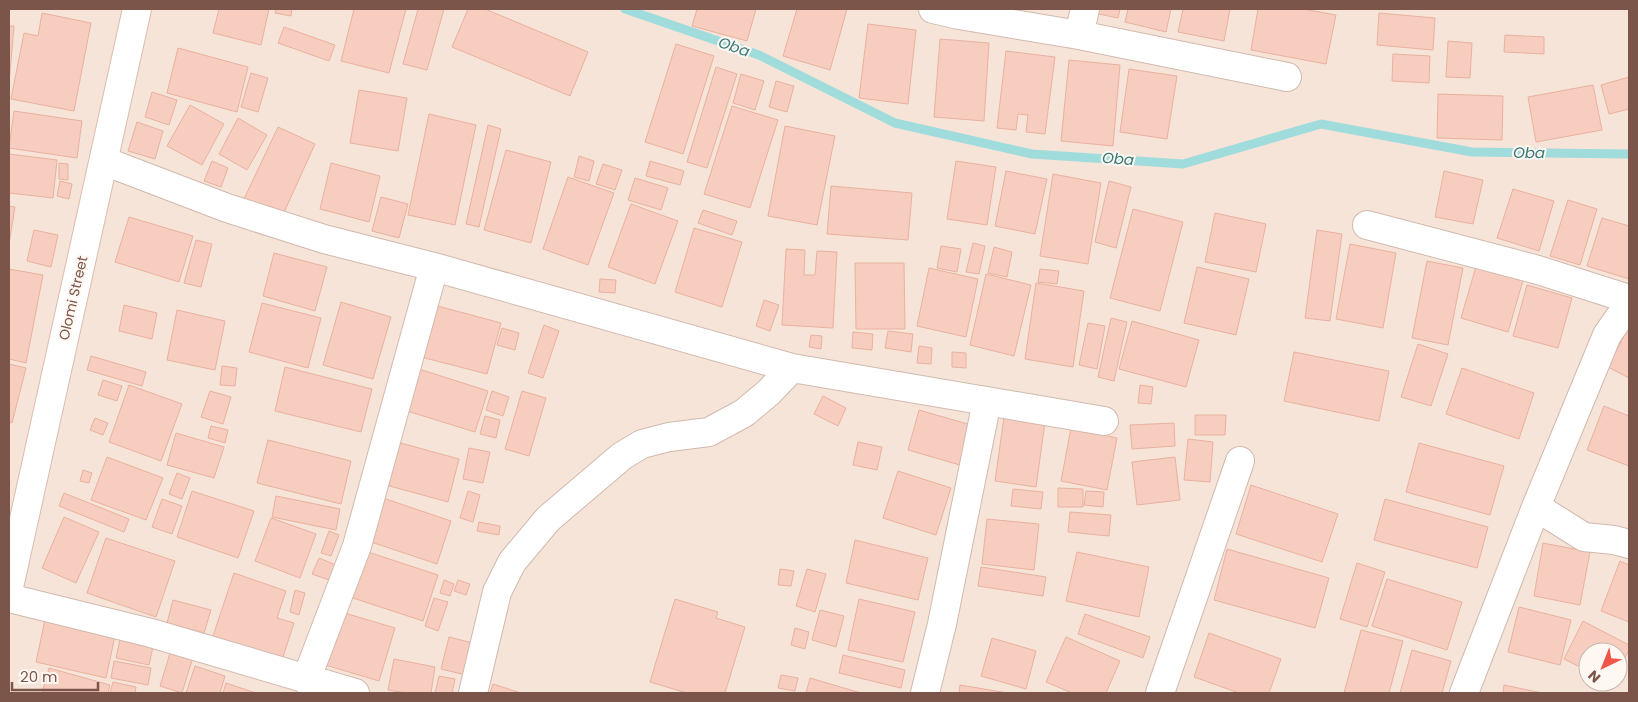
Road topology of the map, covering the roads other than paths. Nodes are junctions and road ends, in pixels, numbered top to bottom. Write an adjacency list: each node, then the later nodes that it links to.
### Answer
1 (137, 9): 6 (street, Olomi Street)
2 (933, 9): 4 (street)
3 (1084, 9): 4 (street)
4 (1079, 35): 5 (street)
5 (1286, 77)
6 (104, 161): 8 (street); 17 (street, Olomi Street)
7 (1366, 225): 9 (street)
8 (434, 268): 11 (street); 19 (street)
9 (1629, 299)
10 (1629, 310): 15 (street)
11 (792, 368): 12 (street); 21 (street)
12 (987, 401): 13 (street); 22 (street)
13 (1104, 421)
14 (1240, 461): 23 (street)
15 (1536, 507): 16 (street); 24 (street)
16 (1629, 544)
17 (9, 587)
18 (9, 598): 19 (street)
19 (306, 680): 20 (street)
20 (355, 693)
21 (473, 693)
22 (925, 693)
23 (1160, 693)
24 (1464, 693)

